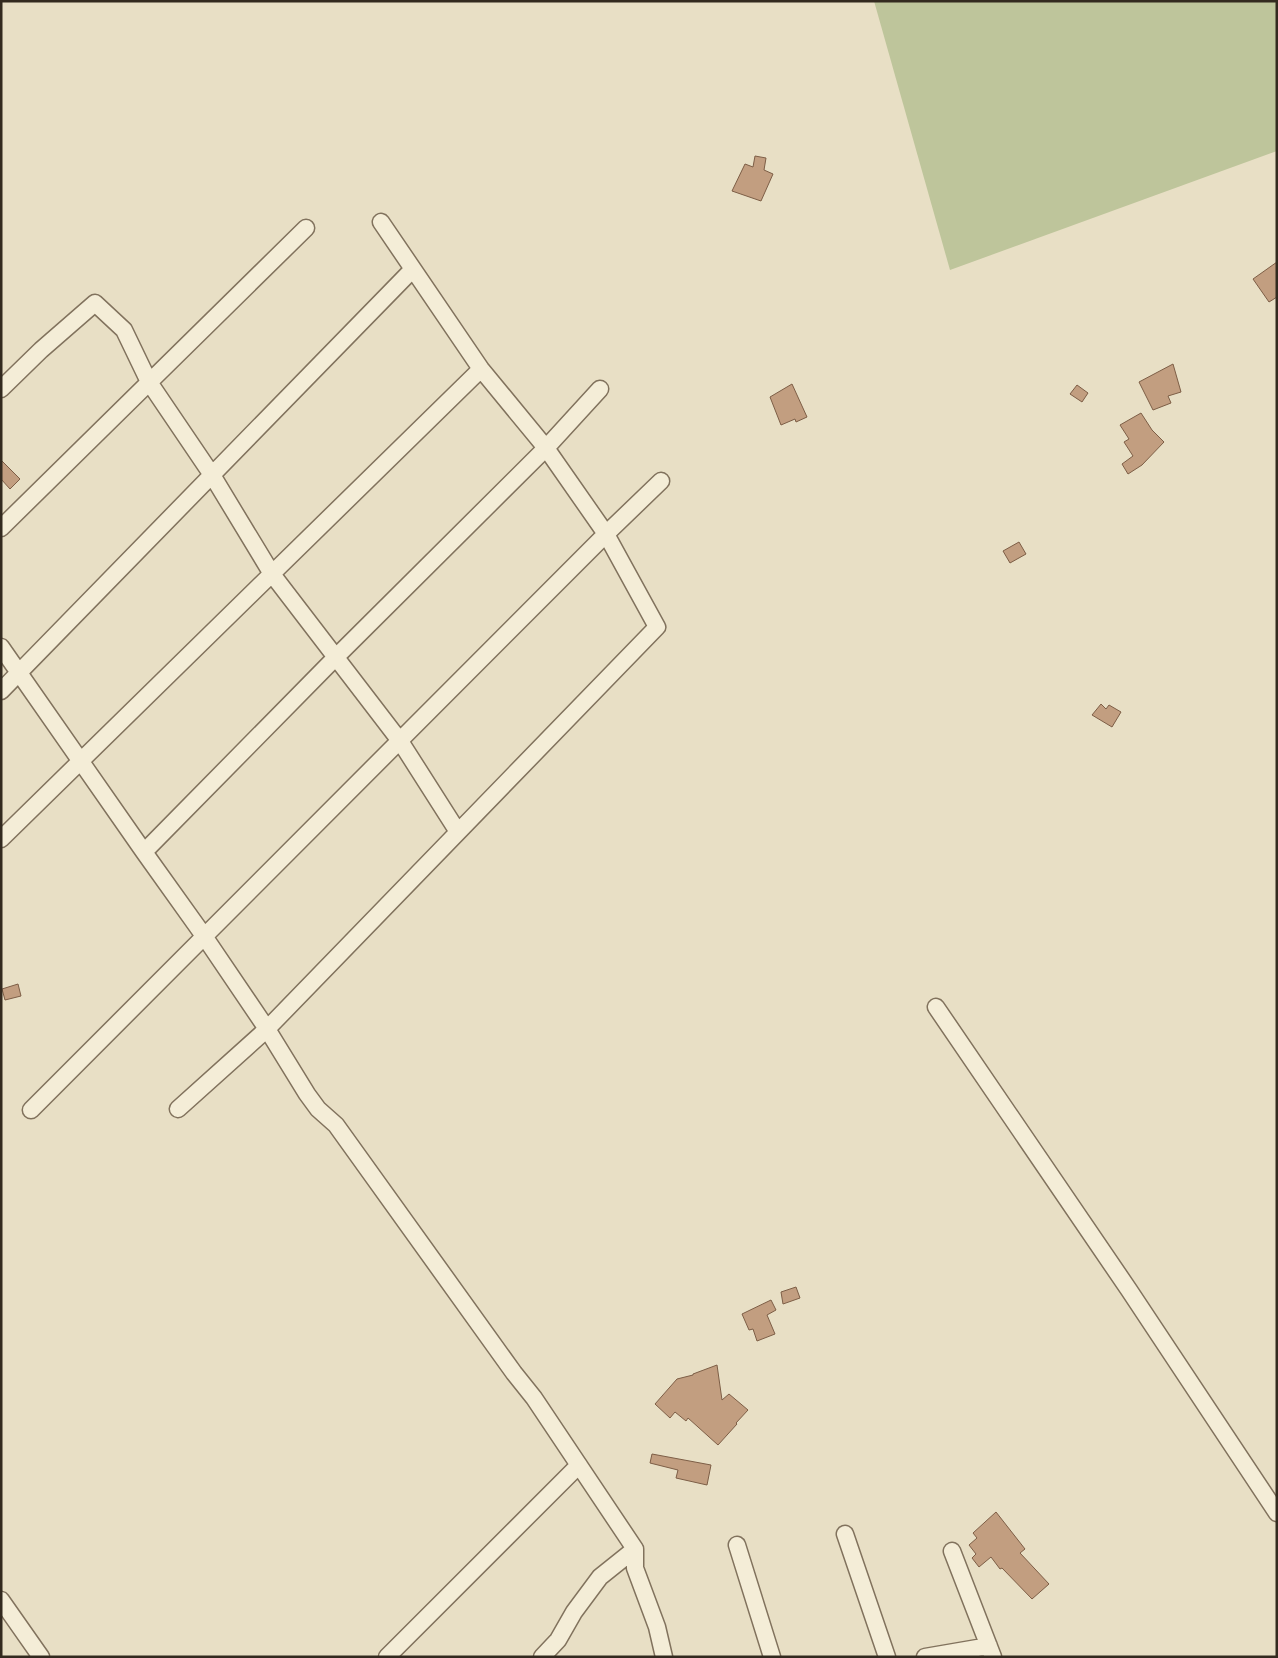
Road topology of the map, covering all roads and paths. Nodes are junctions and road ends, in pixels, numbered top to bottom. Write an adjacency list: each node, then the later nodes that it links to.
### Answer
1 (381, 222): 3 (street)
2 (306, 228): 5 (street)
3 (413, 270): 4 (street); 9 (street)
4 (481, 369): 8 (street); 13 (street)
5 (150, 382): 6 (street); 9 (street); 11 (street)
6 (1, 389)
7 (600, 389): 8 (street)
8 (546, 448): 12 (street); 15 (street)
9 (212, 475): 13 (street); 16 (street)
10 (661, 482): 12 (street)
11 (1, 528)
12 (606, 534): 18 (street); 20 (street)
13 (272, 574): 15 (street); 19 (street)
14 (1, 646): 16 (street)
15 (336, 657): 18 (street); 22 (street)
16 (20, 672): 17 (street); 19 (street)
17 (1, 691)
18 (400, 741): 20 (street); 23 (street)
19 (81, 760): 21 (street); 22 (street)
20 (458, 832): 25 (street)
21 (1, 839)
22 (144, 852): 23 (street)
23 (204, 936): 25 (street); 27 (street)
24 (936, 1007): 29 (street)
25 (267, 1029): 26 (street); 28 (street)
26 (178, 1109)
27 (31, 1110)
28 (579, 1465): 32 (street); 37 (street)
29 (1277, 1513)
30 (845, 1534): 41 (street)
31 (737, 1545): 40 (street)
32 (635, 1549): 38 (street); 39 (street)
33 (952, 1551): 35 (street)
34 (1, 1600): 36 (street)
35 (991, 1651): 42 (street)
36 (41, 1657)
37 (387, 1657)
38 (542, 1657)
39 (664, 1657)
40 (772, 1657)
41 (887, 1657)
42 (925, 1657)

